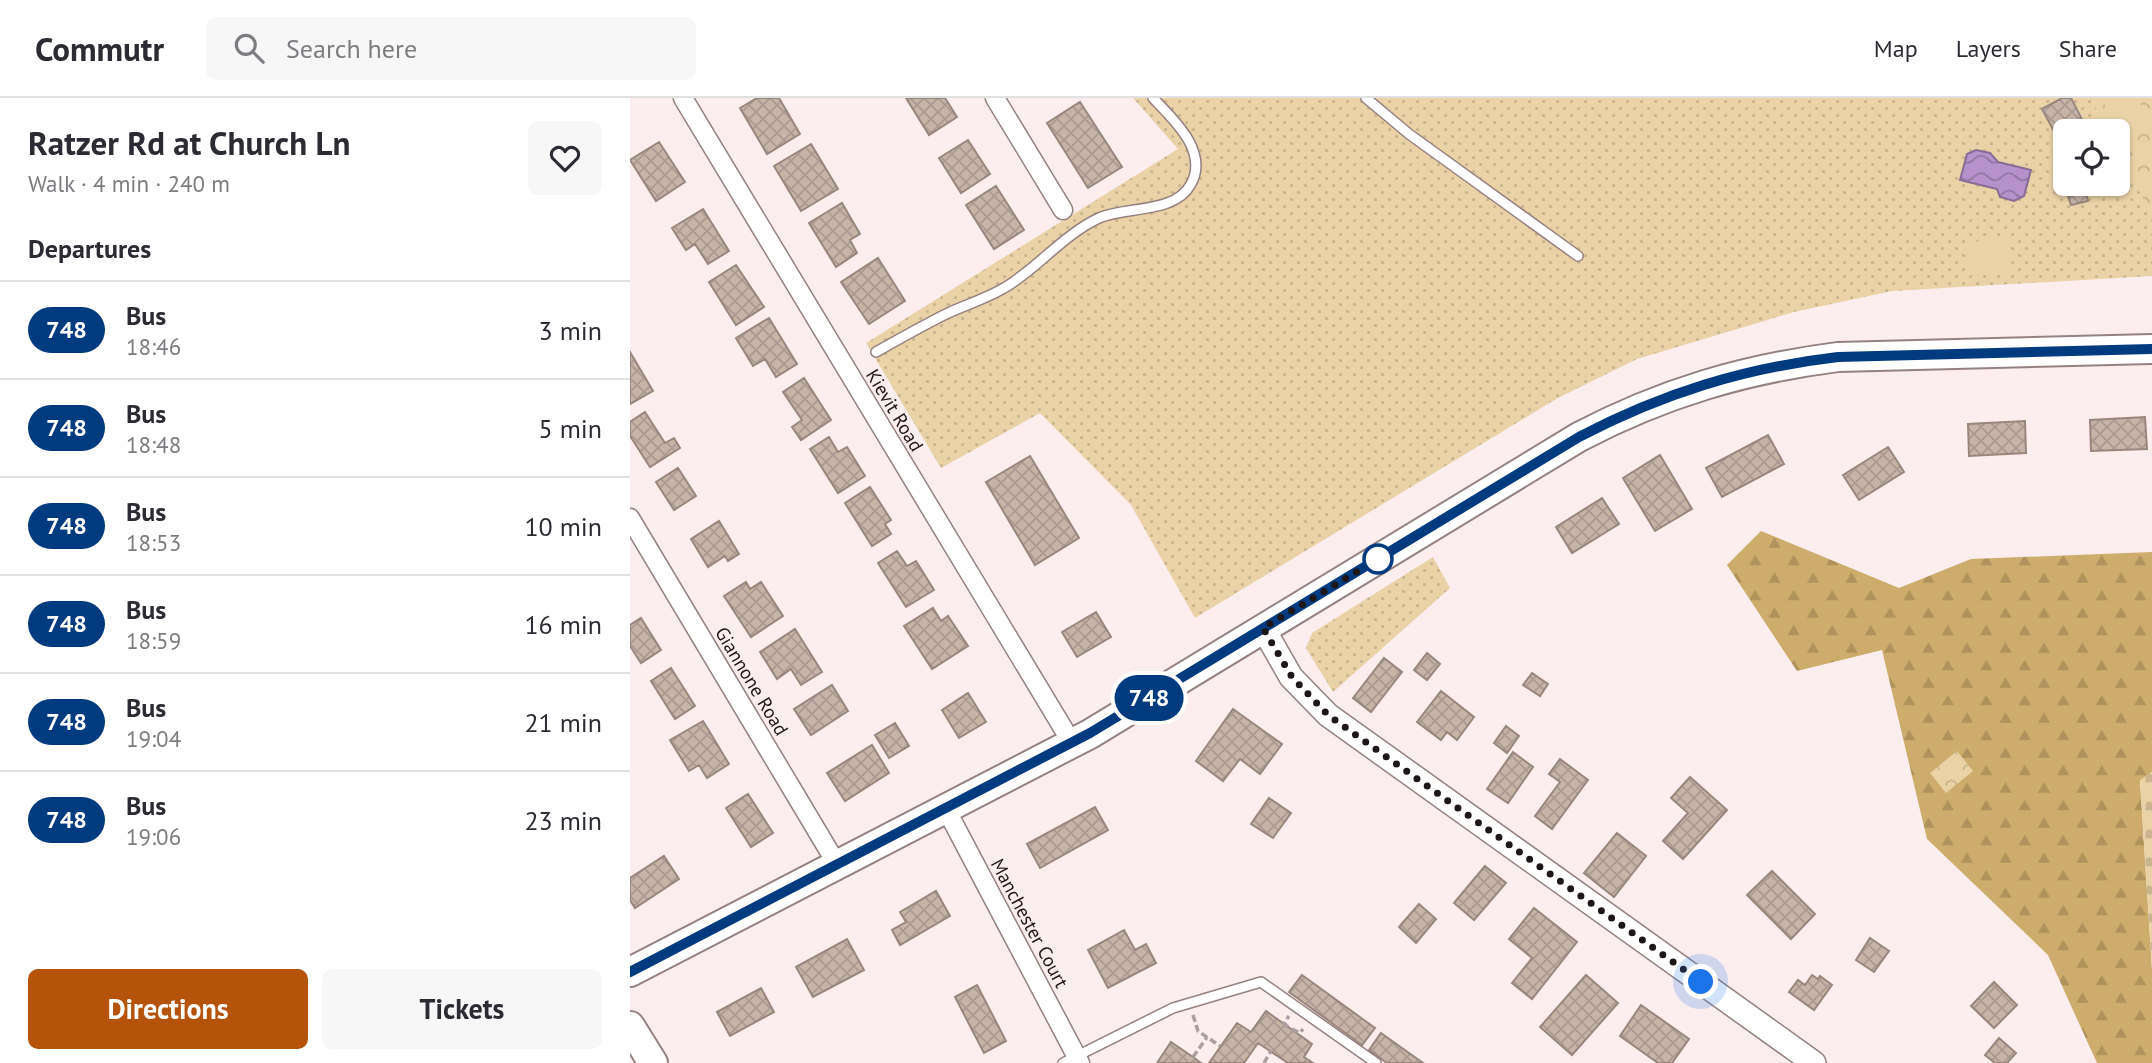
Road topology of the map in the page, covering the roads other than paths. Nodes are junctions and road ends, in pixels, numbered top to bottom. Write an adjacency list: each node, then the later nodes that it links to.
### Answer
1 (683, 98): 11 (street, Kievit Road)
2 (995, 98): 5 (street)
3 (1153, 98): 8 (lane)
4 (1366, 98): 6 (lane)
5 (1063, 210)
6 (1577, 256)
7 (2152, 349): 10 (main road)
8 (876, 352)
9 (630, 518): 13 (street, Giannone Road)
10 (1263, 628): 11 (main road); 19 (street)
11 (1072, 743): 12 (main road)
12 (946, 809): 13 (main road); 16 (street, Manchester Court)
13 (838, 866): 14 (main road)
14 (630, 972)
15 (630, 1026): 17 (main road)
16 (1073, 1061): 18 (lane, Manchester Court)
17 (653, 1063)
18 (1376, 1063)
19 (1814, 1063)

